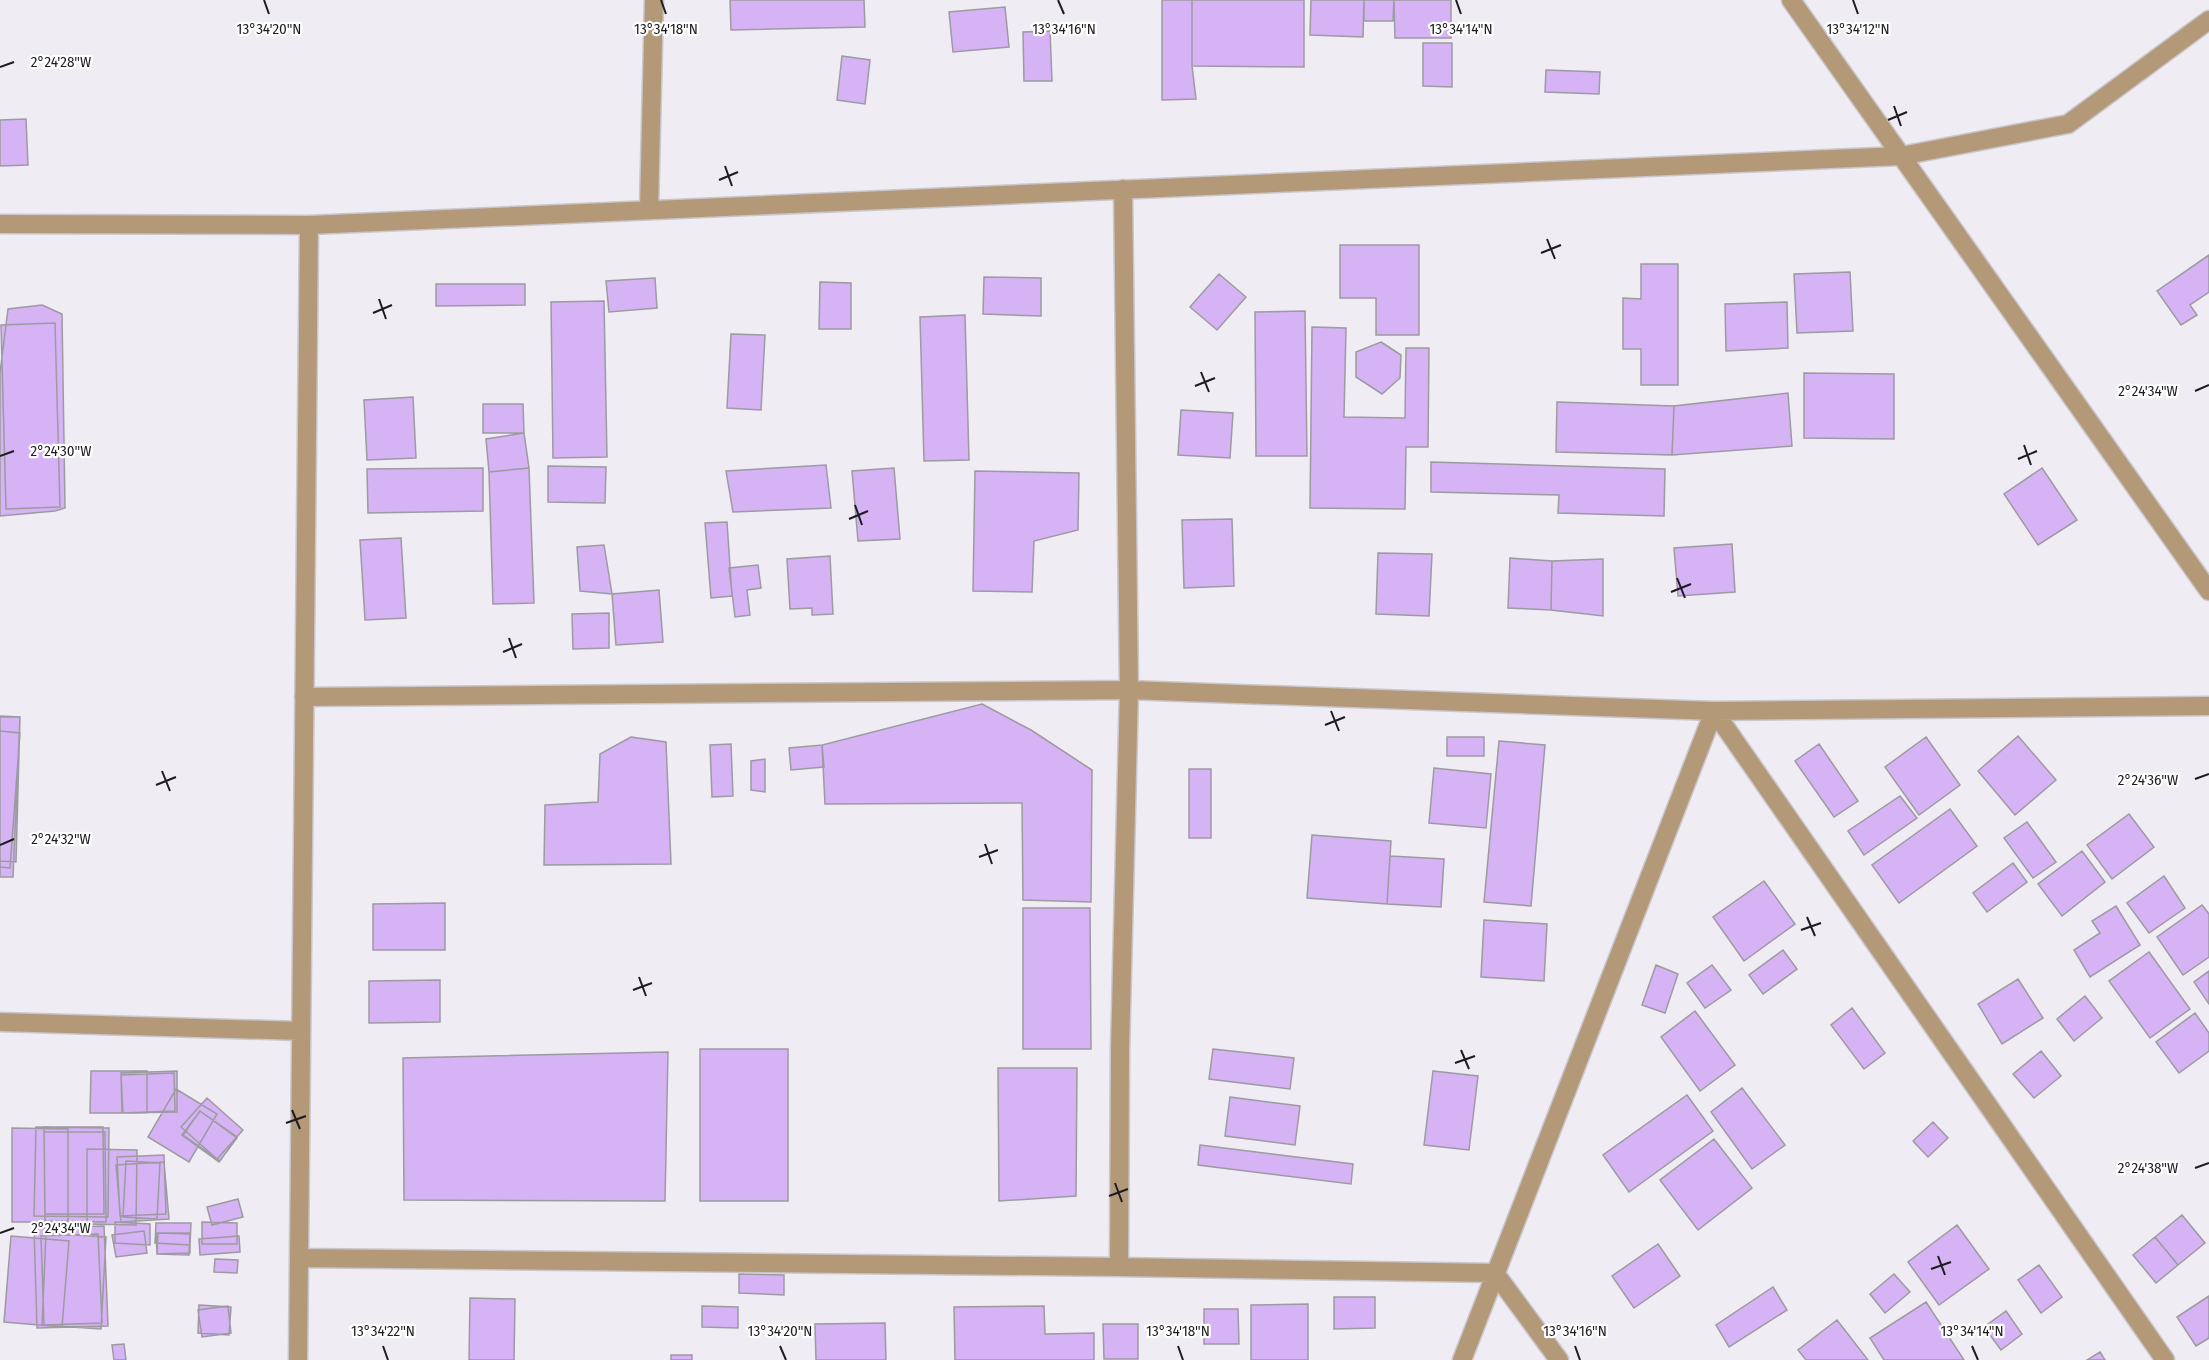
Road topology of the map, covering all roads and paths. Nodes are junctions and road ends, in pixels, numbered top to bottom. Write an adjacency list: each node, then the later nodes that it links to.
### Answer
1 (654, 0): 6 (street)
2 (1791, 0): 4 (street)
3 (2209, 20): 4 (street)
4 (1901, 156): 5 (street); 9 (street)
5 (1123, 189): 6 (street); 10 (street)
6 (649, 209): 8 (street)
7 (0, 224): 8 (street)
8 (309, 225): 11 (street)
9 (2209, 591)
10 (1129, 690): 11 (street); 13 (street); 17 (street)
11 (304, 697): 15 (street)
12 (2209, 706): 13 (street)
13 (1714, 711): 18 (street); 22 (street)
14 (0, 1022): 15 (street)
15 (300, 1031): 16 (street)
16 (299, 1258): 17 (street); 19 (street)
17 (1119, 1266): 18 (street)
18 (1495, 1273): 20 (street); 21 (street)
19 (298, 1360)
20 (1462, 1360)
21 (1559, 1360)
22 (2165, 1360)

